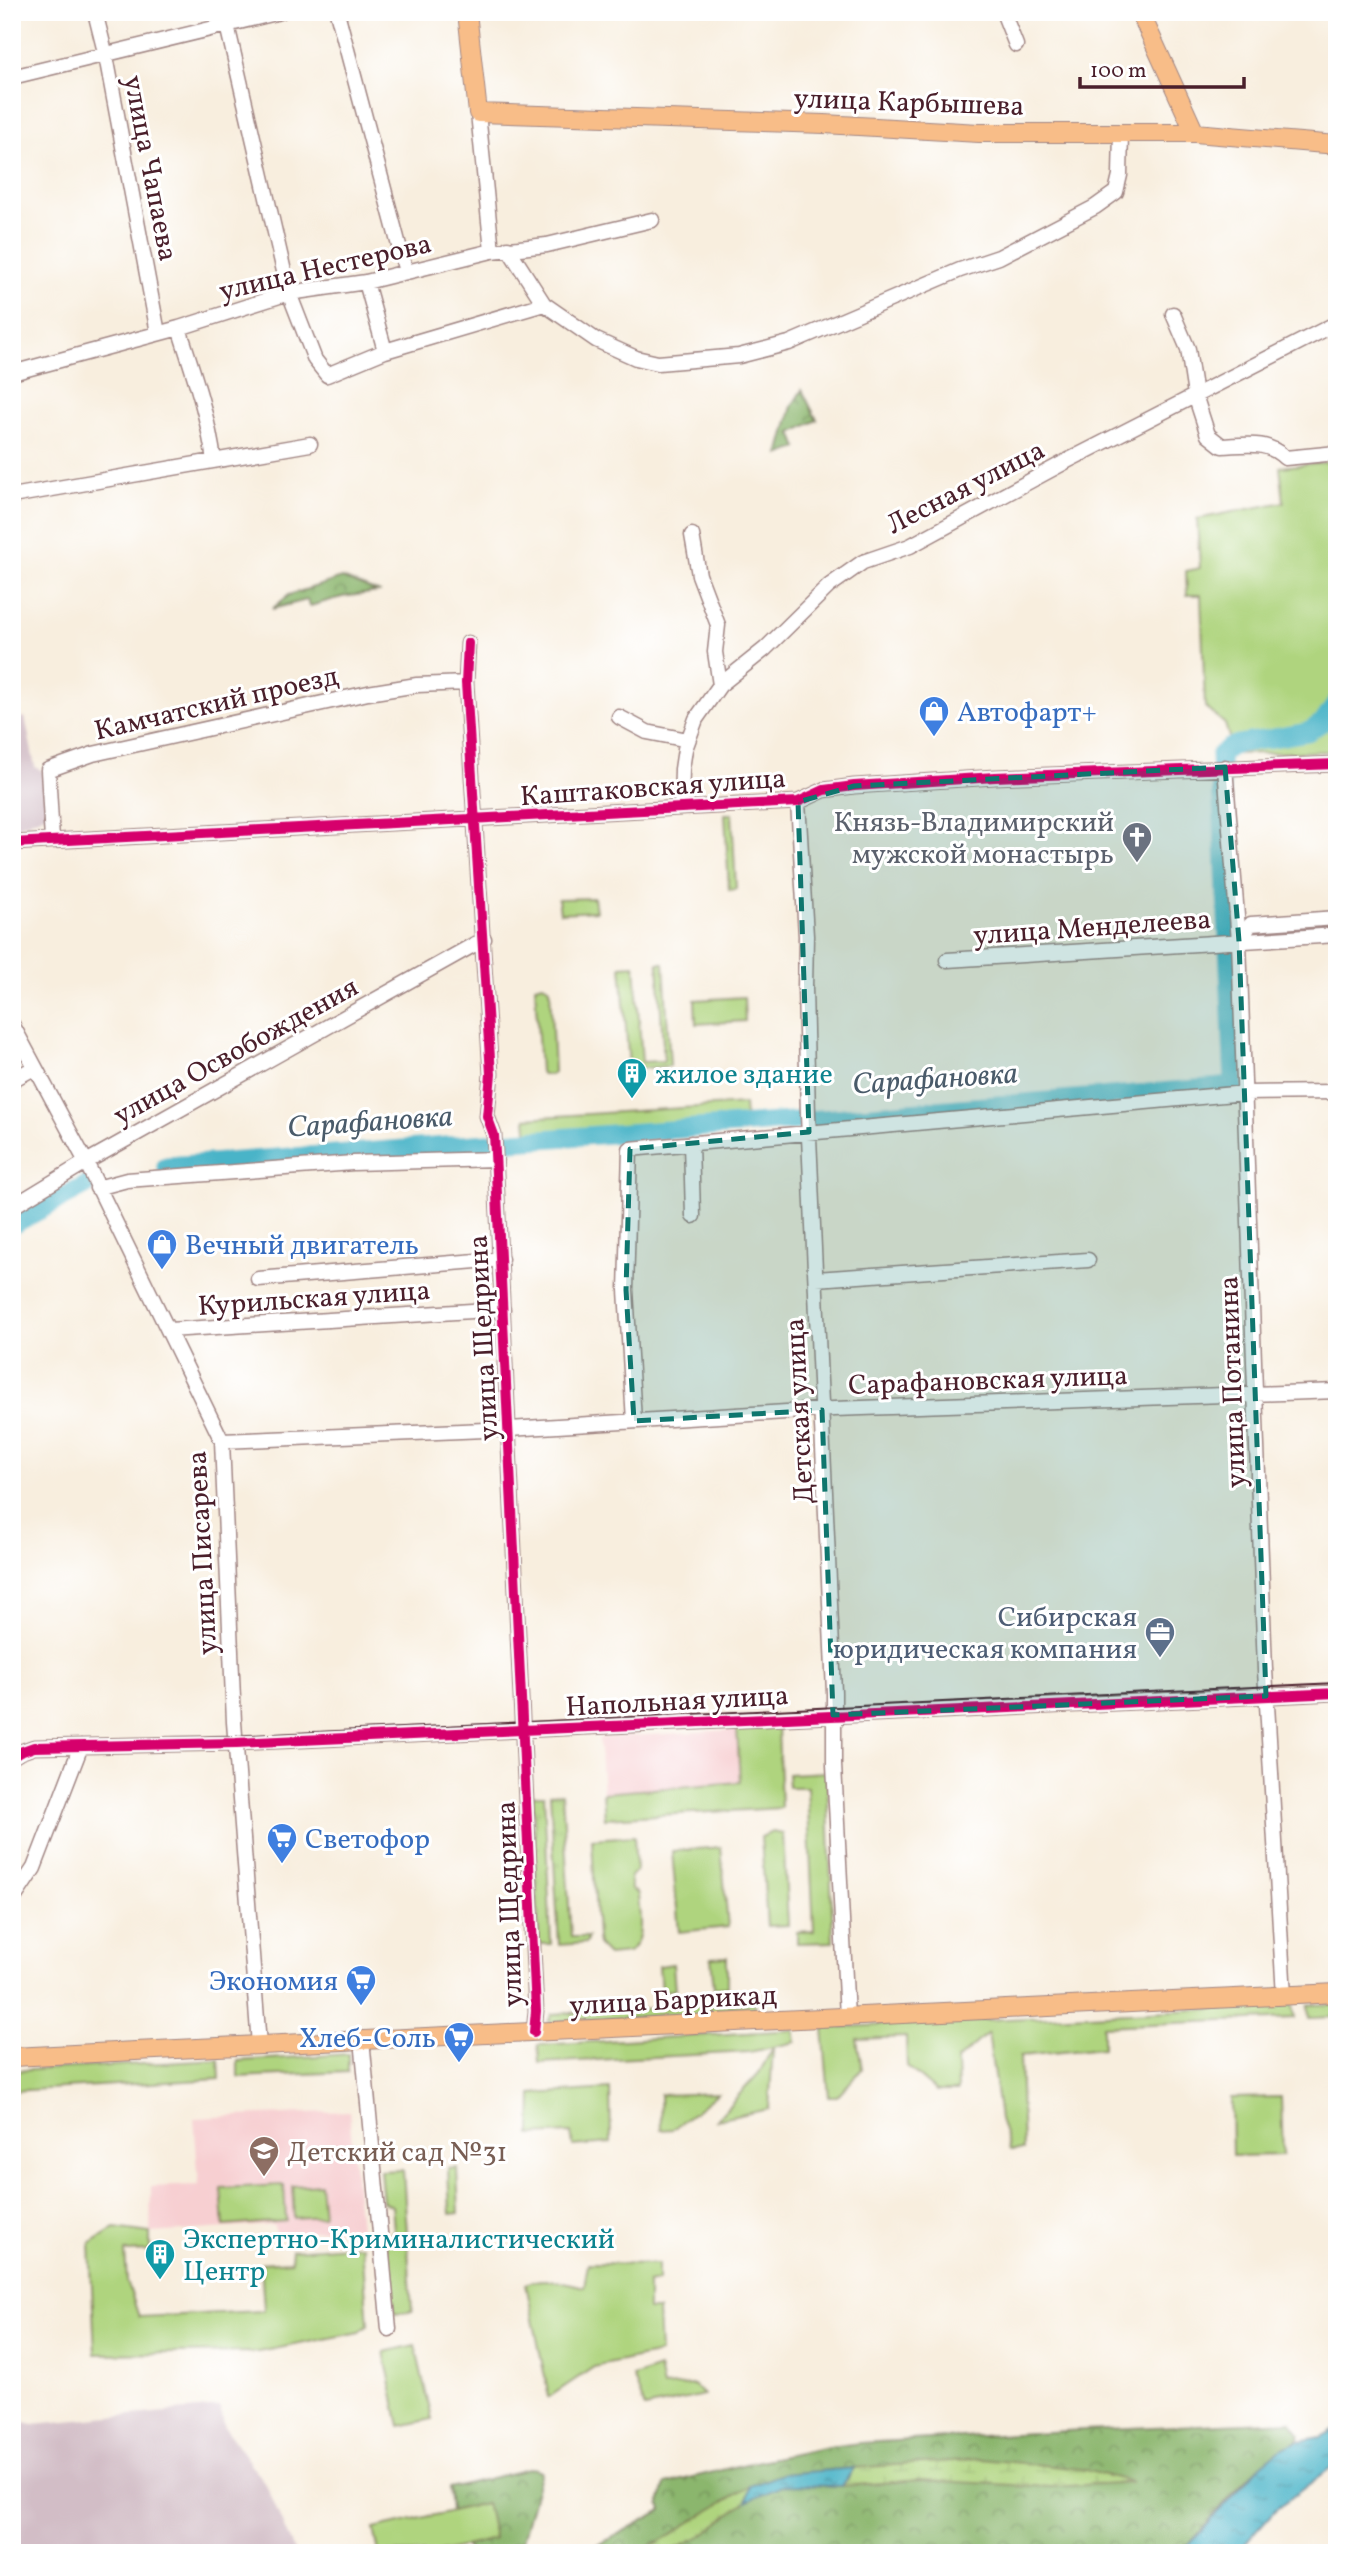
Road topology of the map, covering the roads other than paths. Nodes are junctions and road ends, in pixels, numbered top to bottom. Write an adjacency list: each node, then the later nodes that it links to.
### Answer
1 (95, 12): 9 (street, улица Чапаева)
2 (279, 12): 7 (street)
3 (337, 12): 18 (street)
4 (467, 12): 11 (main road)
5 (1003, 12): 8 (street)
6 (1140, 12): 13 (main road)
7 (226, 19): 9 (street); 20 (street)
8 (1016, 45)
9 (106, 56): 10 (street); 25 (street, улица Чапаева)
10 (12, 77)
11 (478, 113): 12 (main road, улица Карбышева); 17 (street)
12 (1121, 132): 13 (main road, улица Карбышева); 21 (street)
13 (1195, 133): 14 (main road, улица Карбышева)
14 (1337, 145)
15 (652, 220): 16 (street, улица Нестерова)
16 (508, 248): 17 (street, улица Нестерова); 21 (street)
17 (492, 251): 18 (street, улица Нестерова)
18 (406, 272): 19 (street, улица Нестерова)
19 (366, 282): 20 (street, улица Нестерова); 26 (street)
20 (289, 293): 24 (street, улица Нестерова); 26 (street)
21 (544, 304): 26 (street)
22 (1173, 314): 28 (street)
23 (1337, 323): 28 (street, Лесная улица)
24 (179, 328): 25 (street, улица Нестерова); 31 (street)
25 (158, 333): 27 (street, улица Нестерова)
26 (385, 351)
27 (12, 373)
28 (1195, 395): 30 (street); 36 (street, Лесная улица)
29 (310, 444): 31 (street)
30 (1337, 453)
31 (214, 461): 32 (street)
32 (12, 496)
33 (692, 536): 36 (street)
34 (468, 643): 35 (street, улица Щедрина)
35 (466, 683): 43 (street, улица Щедрина); 44 (street, Камчатский проезд)
36 (720, 685): 38 (street, Лесная улица)
37 (618, 717): 38 (street)
38 (688, 740): 42 (street, Лесная улица)
39 (1337, 764): 40 (street, Каштаковская улица)
40 (1225, 767): 41 (street, Каштаковская улица); 49 (street, улица Потанина)
41 (798, 802): 42 (street, Каштаковская улица); 56 (street, Детская улица)
42 (681, 807): 43 (street, Каштаковская улица)
43 (476, 820): 44 (street, Каштаковская улица); 48 (street, улица Щедрина)
44 (52, 840): 45 (street, Каштаковская улица)
45 (12, 843)
46 (1337, 918): 49 (street, улица Менделеева)
47 (1337, 935): 49 (street, улица Менделеева)
48 (484, 939): 58 (street, улица Щедрина); 59 (street, улица Освобождения)
49 (1239, 941): 50 (street, улица Менделеева); 55 (street, улица Потанина)
50 (947, 960)
51 (12, 1024): 52 (street, улица Писарева)
52 (34, 1068): 53 (street); 59 (street, улица Писарева)
53 (12, 1080)
54 (1337, 1092): 55 (street)
55 (1245, 1093): 56 (street); 70 (street, улица Потанина)
56 (809, 1132): 57 (street); 66 (street, Детская улица)
57 (691, 1143): 62 (street); 72 (street)
58 (496, 1156): 60 (street); 63 (street, улица Щедрина)
59 (86, 1162): 60 (street, улица Писарева); 61 (street, улица Освобождения)
60 (97, 1188): 68 (street, улица Писарева)
61 (12, 1207)
62 (693, 1216)
63 (501, 1259): 65 (street, Курильская улица); 67 (street, улица Щедрина)
64 (1088, 1260): 66 (street)
65 (258, 1279)
66 (816, 1279): 71 (street, Детская улица)
67 (503, 1309): 68 (street, Курильская улица); 73 (street, улица Щедрина)
68 (169, 1330): 74 (street, улица Писарева)
69 (1337, 1391): 70 (street, Сарафановская улица)
70 (1257, 1394): 71 (street, Сарафановская улица); 76 (street, улица Потанина)
71 (822, 1410): 72 (street, Сарафановская улица); 77 (street, Детская улица)
72 (634, 1421): 73 (street, Сарафановская улица)
73 (509, 1429): 74 (street, Сарафановская улица); 78 (street, улица Щедрина)
74 (222, 1441): 79 (street, улица Писарева)
75 (1337, 1693): 76 (street, Напольная улица)
76 (1266, 1696): 77 (street, Напольная улица); 84 (street, улица Потанина)
77 (833, 1715): 78 (street, Напольная улица); 85 (street, Детская улица)
78 (523, 1731): 79 (street, Напольная улица); 86 (street, улица Щедрина)
79 (236, 1743): 80 (street, Напольная улица); 88 (street, улица Писарева)
80 (81, 1746): 81 (street, Напольная улица); 82 (street)
81 (16, 1755)
82 (12, 1907)
83 (1337, 1993): 84 (main road, улица Баррикад)
84 (1283, 1996): 85 (main road, улица Баррикад)
85 (847, 2017): 86 (main road, улица Баррикад)
86 (534, 2032): 87 (main road, улица Баррикад)
87 (362, 2039): 88 (main road, улица Баррикад); 90 (street)
88 (259, 2045): 89 (main road, улица Баррикад)
89 (12, 2057)
90 (389, 2329)

